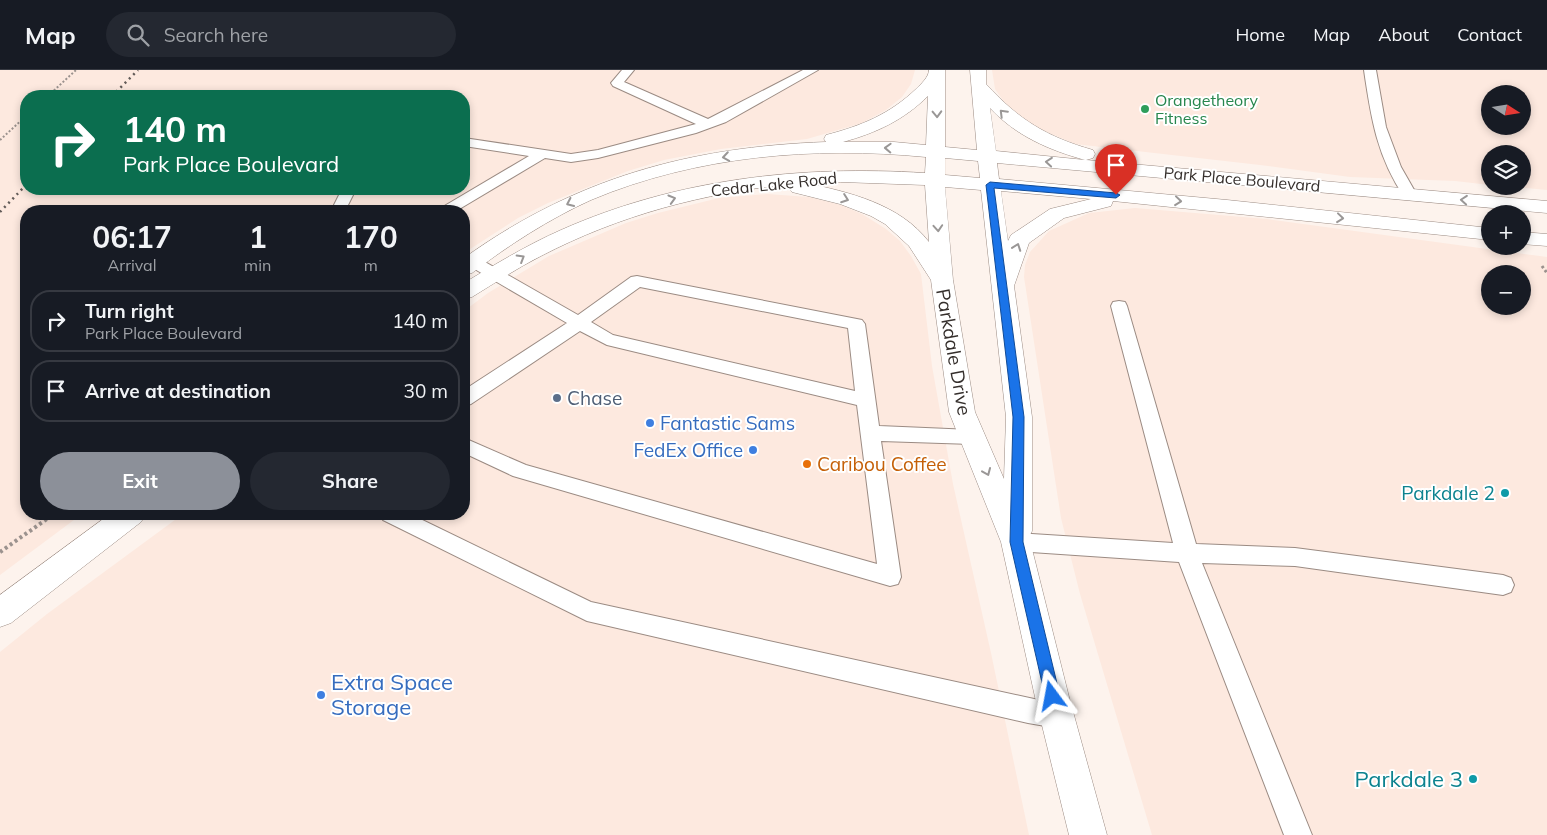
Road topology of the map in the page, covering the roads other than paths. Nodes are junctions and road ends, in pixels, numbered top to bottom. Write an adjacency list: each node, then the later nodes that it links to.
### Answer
1 (628, 70): 6 (lane)
2 (812, 70): 6 (lane)
3 (1370, 70): 16 (lane)
4 (936, 73): 8 (street); 9 (street, one-way to 9)
5 (978, 77): 11 (street); 12 (street, one-way to 5)
6 (707, 124): 10 (lane)
7 (470, 143): 10 (lane)
8 (787, 149): 9 (street, Cedar Lake Road, one-way to 8); 23 (street, Cedar Lake Road, one-way to 23)
9 (936, 152): 11 (street, Park Place Boulevard); 13 (street, Parkdale Drive)
10 (542, 154): 18 (lane)
11 (986, 156): 12 (street, Park Place Boulevard, one-way to 11); 15 (street)
12 (1150, 170): 16 (street, Park Place Boulevard)
13 (935, 180): 14 (street, Cedar Lake Road); 15 (street, Cedar Lake Road); 26 (street, Parkdale Drive, one-way to 26)
14 (746, 184): 25 (street, Cedar Lake Road, one-way to 14); 26 (street, one-way to 26)
15 (990, 185): 17 (street, Park Place Boulevard); 28 (street, Parkdale Drive)
16 (1410, 194): 19 (street, Park Place Boulevard, one-way to 16)
17 (1150, 198): 20 (street, Park Place Boulevard, one-way to 20); 28 (street, one-way to 17)
18 (456, 205)
19 (1547, 207)
20 (1481, 233)
21 (1531, 239): 22 (street)
22 (1547, 240)
23 (470, 264)
24 (470, 266): 25 (lane)
25 (494, 274): 27 (street, Cedar Lake Road); 30 (lane)
26 (942, 280): 34 (street, Parkdale Drive)
27 (470, 288)
28 (1003, 293): 38 (street, Parkdale Drive)
29 (1119, 306): 39 (lane)
30 (579, 323): 31 (lane); 32 (lane); 32 (lane)
31 (470, 395)
32 (866, 400): 33 (lane)
33 (871, 433): 34 (lane); 35 (lane)
34 (972, 437): 38 (street, Parkdale Drive, one-way to 38)
35 (470, 448)
36 (123, 520): 41 (street)
37 (403, 520): 42 (lane)
38 (1016, 542): 39 (lane); 42 (street, Parkdale Drive)
39 (1187, 553): 40 (lane); 44 (lane)
40 (1503, 585)
41 (0, 613)
42 (1057, 716): 43 (street, Parkdale Drive)
43 (1088, 835)
44 (1298, 835)

